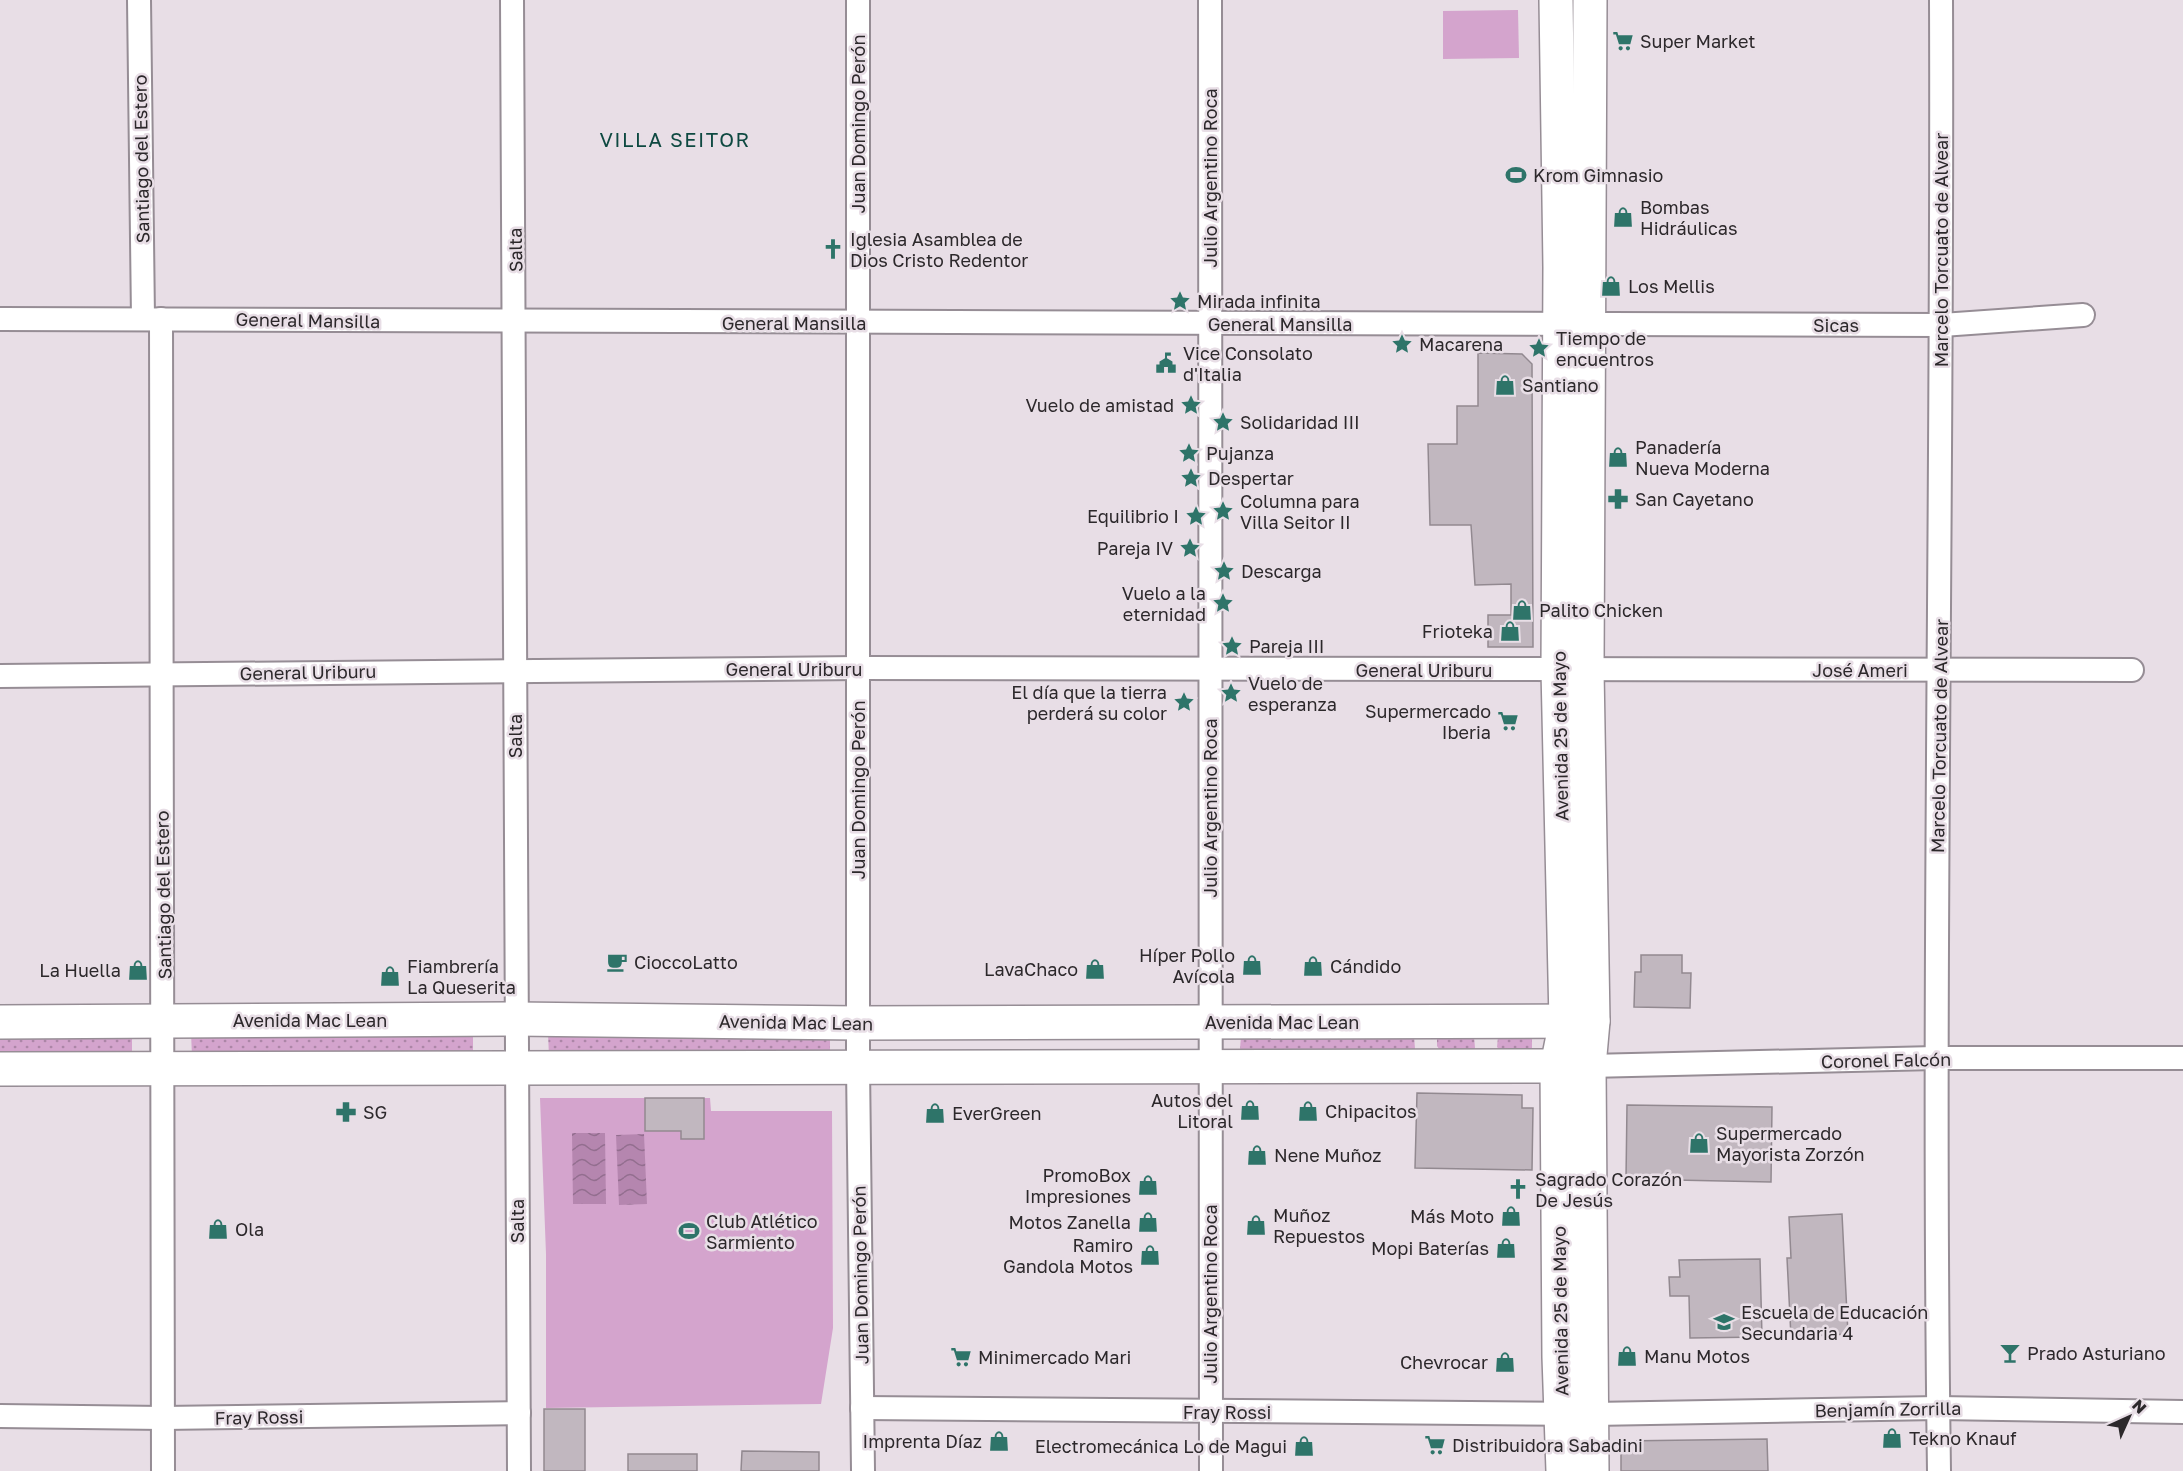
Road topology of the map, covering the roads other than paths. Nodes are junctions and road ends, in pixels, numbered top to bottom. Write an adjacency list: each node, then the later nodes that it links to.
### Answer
1 (139, 0): 9 (street, Santiago del Estero)
2 (512, 0): 11 (street, Salta)
3 (858, 0): 13 (street, Juan Domingo Perón)
4 (1210, 0): 12 (street, Julio Argentino Roca)
5 (1556, 0): 14 (main road, Avenida 25 de Mayo)
6 (1590, 0): 14 (main road, Avenida 25 de Mayo)
7 (1941, 0): 15 (street, Marcelo Torcuato de Alvear)
8 (2084, 315): 15 (street, Sicas)
9 (152, 318): 10 (street, General Mansilla); 11 (street, General Mansilla); 22 (street, Santiago del Estero)
10 (0, 319)
11 (515, 322): 13 (street, General Mansilla); 17 (street, Salta)
12 (1210, 323): 13 (street, General Mansilla); 14 (street, General Mansilla); 18 (street, Julio Argentino Roca)
13 (858, 324): 16 (street, Juan Domingo Perón)
14 (1574, 324): 15 (street, Sicas); 19 (main road, Avenida 25 de Mayo)
15 (1942, 325): 20 (street, Marcelo Torcuato de Alvear)
16 (858, 668): 17 (street, General Uriburu); 18 (street, General Uriburu); 30 (street, Juan Domingo Perón)
17 (514, 670): 22 (street, General Uriburu); 24 (street, Salta)
18 (1210, 670): 19 (street, General Uriburu); 31 (street, Julio Argentino Roca)
19 (1573, 670): 20 (street, José Ameri); 26 (main road, Avenida 25 de Mayo)
20 (1940, 670): 21 (street, José Ameri); 32 (street, Marcelo Torcuato de Alvear)
21 (2132, 670)
22 (160, 674): 23 (street, General Uriburu); 25 (street, Santiago del Estero)
23 (0, 676)
24 (516, 1019): 25 (main road, Avenida Mac Lean); 30 (main road, Avenida Mac Lean); 36 (street, Salta)
25 (164, 1020): 27 (main road, Avenida Mac Lean); 35 (street, Santiago del Estero)
26 (1579, 1021): 29 (main road, Avenida Mac Lean); 39 (main road, Avenida 25 de Mayo); 40 (main road, Avenida 25 de Mayo)
27 (0, 1022)
28 (1423, 1022): 29 (main road, Avenida Mac Lean); 31 (main road, Avenida Mac Lean); 37 (main road)
29 (1490, 1022): 38 (main road)
30 (858, 1023): 31 (main road, Avenida Mac Lean); 41 (street, Juan Domingo Perón)
31 (1210, 1023): 34 (street, Julio Argentino Roca)
32 (1935, 1058): 33 (street, Coronel Falcón); 40 (street, Coronel Falcón); 44 (street, Marcelo Torcuato de Alvear)
33 (2183, 1058)
34 (1211, 1065): 37 (main road); 41 (main road); 45 (street, Julio Argentino Roca)
35 (163, 1066): 36 (main road); 42 (main road); 50 (street, Santiago del Estero)
36 (516, 1066): 41 (main road); 47 (street, Salta)
37 (1425, 1066): 38 (main road)
38 (1490, 1066): 39 (main road)
39 (1557, 1066): 40 (main road); 48 (main road, Avenida 25 de Mayo)
40 (1589, 1066): 48 (main road, Avenida 25 de Mayo)
41 (858, 1067): 43 (street, Juan Domingo Perón)
42 (0, 1069)
43 (862, 1408): 45 (street, Fray Rossi); 53 (street, Juan Domingo Perón)
44 (1938, 1408): 46 (street, Benjamín Zorrilla); 48 (street, Benjamín Zorrilla); 57 (street, Marcelo Torcuato de Alvear)
45 (1210, 1412): 48 (street, Fray Rossi); 54 (street, Julio Argentino Roca)
46 (2183, 1412)
47 (519, 1413): 50 (street, Fray Rossi); 52 (street, Salta)
48 (1578, 1414): 55 (main road, Avenida 25 de Mayo); 56 (main road, Avenida 25 de Mayo)
49 (0, 1416): 50 (street, Fray Rossi)
50 (164, 1418): 51 (street, Santiago del Estero)
51 (164, 1471)
52 (519, 1471)
53 (863, 1471)
54 (1211, 1471)
55 (1563, 1471)
56 (1592, 1471)
57 (1939, 1471)

